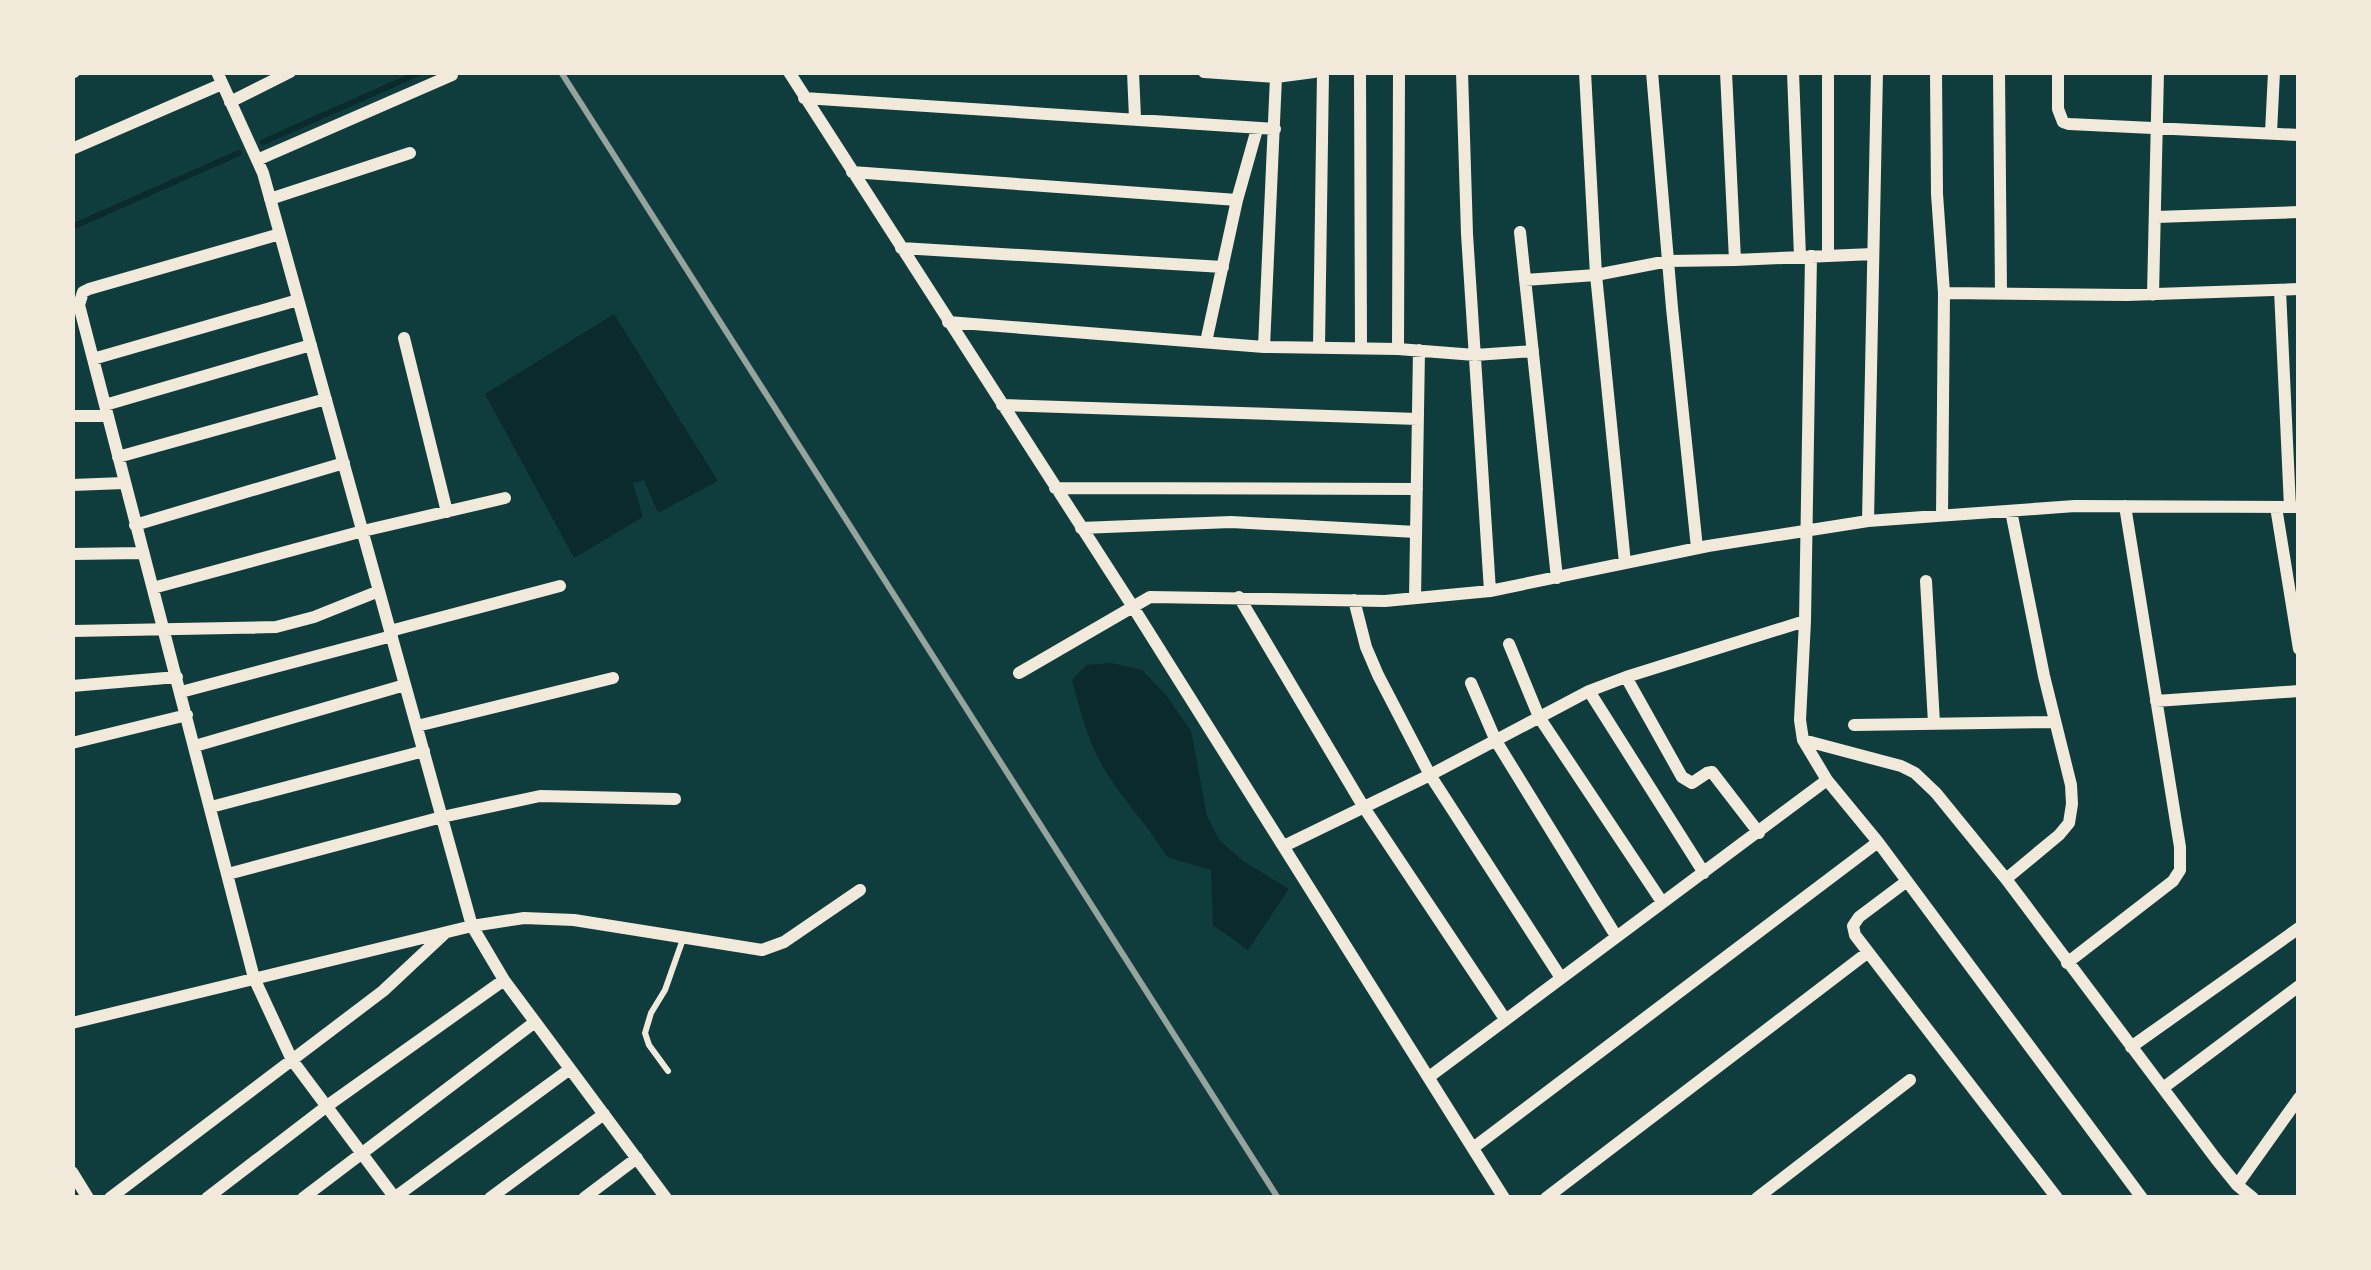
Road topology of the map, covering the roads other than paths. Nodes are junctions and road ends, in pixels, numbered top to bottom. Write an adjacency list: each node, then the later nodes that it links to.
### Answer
1 (290, 72): 24 (street)
2 (789, 72): 23 (street)
3 (1133, 72): 25 (street)
4 (1204, 72): 21 (street)
5 (1319, 72): 21 (street); 61 (street)
6 (1360, 72): 62 (street)
7 (1400, 72): 63 (street)
8 (1462, 72): 66 (street)
9 (1586, 72): 48 (street)
10 (1652, 72): 46 (street)
11 (1726, 72): 45 (street)
12 (1793, 72): 43 (street)
13 (1828, 72): 44 (street)
14 (1877, 72): 42 (street)
15 (1936, 72): 52 (street)
16 (1999, 72): 53 (street)
17 (2057, 72): 26 (street)
18 (2158, 72): 26 (street)
19 (2274, 72): 29 (street)
20 (452, 75): 33 (street)
21 (1276, 77): 28 (street)
22 (219, 78): 24 (street); 31 (street)
23 (804, 98): 25 (street); 34 (street)
24 (230, 102): 33 (street)
25 (1135, 118): 27 (street)
26 (2157, 128): 29 (street); 38 (street)
27 (1257, 129): 28 (street); 36 (street)
28 (1275, 129): 60 (street)
29 (2271, 133): 30 (street)
30 (2299, 135)
31 (72, 149)
32 (410, 153): 35 (street)
33 (257, 160): 35 (street)
34 (851, 172): 36 (street); 41 (street)
35 (270, 200): 40 (street)
36 (1237, 200): 47 (street)
37 (2299, 212): 38 (street)
38 (2156, 217): 54 (street)
39 (1520, 232): 49 (street)
40 (280, 234): 55 (street); 67 (street)
41 (901, 248): 47 (street); 56 (street)
42 (1873, 254): 44 (street); 85 (street)
43 (1806, 256): 44 (street); 45 (street); 89 (street)
44 (1828, 256)
45 (1735, 260): 46 (street)
46 (1668, 261): 48 (street); 91 (street)
47 (1223, 267): 58 (street)
48 (1596, 275): 49 (street); 94 (street)
49 (1525, 280): 65 (street)
50 (2299, 289): 51 (street)
51 (2280, 290): 54 (street); 81 (street)
52 (1944, 293): 53 (street); 84 (street)
53 (2001, 294): 54 (street)
54 (2152, 295)
55 (298, 300): 59 (street); 67 (street)
56 (948, 322): 58 (street); 69 (street)
57 (404, 338): 83 (street)
58 (1206, 342): 60 (street)
59 (311, 345): 68 (street); 70 (street)
60 (1264, 347): 61 (street)
61 (1318, 348): 62 (street)
62 (1361, 348): 63 (street)
63 (1399, 349): 64 (street)
64 (1419, 350): 66 (street); 72 (street)
65 (1533, 351): 66 (street); 95 (street)
66 (1475, 355): 100 (street)
67 (93, 358): 70 (street)
68 (326, 399): 73 (street); 74 (street)
69 (1002, 405): 72 (street); 77 (street)
70 (106, 410): 71 (street); 73 (street)
71 (72, 416)
72 (1418, 418): 78 (street)
73 (118, 457): 75 (street)
74 (344, 463): 86 (street); 88 (street)
75 (124, 483): 76 (street); 86 (street)
76 (72, 485)
77 (1055, 488): 78 (street); 87 (street)
78 (1417, 489): 90 (street)
79 (505, 498): 83 (street)
80 (2125, 506): 81 (street); 82 (street); 120 (street)
81 (2288, 507): 110 (street)
82 (2011, 511): 84 (street); 123 (street)
83 (447, 512): 88 (street)
84 (1942, 516): 85 (street)
85 (1868, 521): 89 (street)
86 (135, 524): 92 (street)
87 (1081, 528): 90 (street); 104 (street)
88 (363, 531): 98 (street); 99 (street)
89 (1806, 531): 91 (street); 105 (street)
90 (1416, 532): 102 (street)
91 (1697, 548): 94 (street)
92 (143, 553): 93 (street); 98 (street)
93 (72, 554)
94 (1625, 563): 95 (street)
95 (1557, 578): 100 (street)
96 (1926, 581): 124 (street)
97 (560, 586): 108 (street)
98 (153, 588): 107 (street)
99 (380, 591): 107 (street); 108 (street)
100 (1490, 591): 102 (street)
101 (1239, 597): 103 (street); 104 (street); 135 (street)
102 (1415, 598): 103 (street)
103 (1354, 600): 132 (street)
104 (1133, 607): 111 (street); 140 (street)
105 (1805, 621): 112 (street); 127 (street)
106 (72, 631): 107 (street)
107 (164, 631): 115 (street)
108 (391, 633): 115 (street); 116 (street)
109 (1509, 644): 122 (street)
110 (2299, 649)
111 (1019, 673)
112 (1626, 677): 119 (street); 138 (street)
113 (613, 678): 126 (street)
114 (1471, 683): 128 (street)
115 (179, 684): 117 (street); 121 (street)
116 (405, 685): 126 (street); 130 (street)
117 (72, 686)
118 (2299, 691): 120 (street)
119 (1589, 692): 122 (street); 142 (street)
120 (2156, 701): 153 (street)
121 (187, 715): 129 (street); 130 (street)
122 (1539, 717): 128 (street); 146 (street)
123 (2054, 722): 124 (street); 143 (street)
124 (1934, 723): 125 (street)
125 (1854, 725)
126 (417, 727): 131 (street)
127 (1803, 740): 133 (street); 143 (street)
128 (1496, 741): 132 (street); 151 (street)
129 (72, 743)
130 (195, 746): 136 (street)
131 (424, 751): 136 (street); 137 (street)
132 (1430, 775): 135 (street); 155 (street)
133 (1828, 780): 138 (street); 139 (street)
134 (675, 799): 137 (street)
135 (1363, 806): 140 (street); 158 (street)
136 (211, 807): 141 (street)
137 (442, 817): 141 (street); 147 (street)
138 (1759, 832): 142 (street)
139 (1878, 842): 144 (street); 171 (street)
140 (1284, 846): 165 (street)
141 (228, 874): 154 (street)
142 (1704, 874): 146 (street)
143 (2006, 879): 153 (street)
144 (1907, 881): 152 (street); 188 (street)
145 (860, 890): 150 (street)
146 (1662, 902): 151 (street)
147 (472, 926): 149 (street); 150 (street); 156 (street)
148 (2299, 928): 161 (street)
149 (445, 933): 154 (street); 162 (street)
150 (684, 936): 164 (lane)
151 (1616, 936): 155 (street)
152 (1867, 953): 185 (street); 187 (street)
153 (2067, 963): 161 (street)
154 (254, 978): 160 (street); 162 (street)
155 (1561, 978): 158 (street)
156 (504, 980): 159 (street); 169 (street)
157 (2299, 986): 167 (street)
158 (1505, 1019): 165 (street)
159 (535, 1022): 163 (street); 172 (street)
160 (72, 1023)
161 (2131, 1047): 167 (street)
162 (292, 1060): 169 (street); 177 (street)
163 (570, 1069): 170 (street); 180 (street)
164 (668, 1071)
165 (1429, 1077): 171 (street)
166 (1910, 1080): 186 (street)
167 (2163, 1088): 175 (street)
168 (2299, 1097): 175 (street)
169 (327, 1106): 172 (street); 178 (street)
170 (604, 1114): 173 (street); 181 (street)
171 (1473, 1148): 184 (street)
172 (362, 1154): 179 (street); 180 (street)
173 (637, 1158): 182 (street); 183 (street)
174 (72, 1172): 176 (street)
175 (2237, 1185): 189 (street)
176 (88, 1198)
177 (110, 1198)
178 (206, 1198)
179 (303, 1198)
180 (395, 1198)
181 (490, 1198)
182 (584, 1198)
183 (666, 1198)
184 (1504, 1198)
185 (1546, 1198)
186 (1757, 1198)
187 (2057, 1198)
188 (2142, 1198)
189 (2253, 1198)

